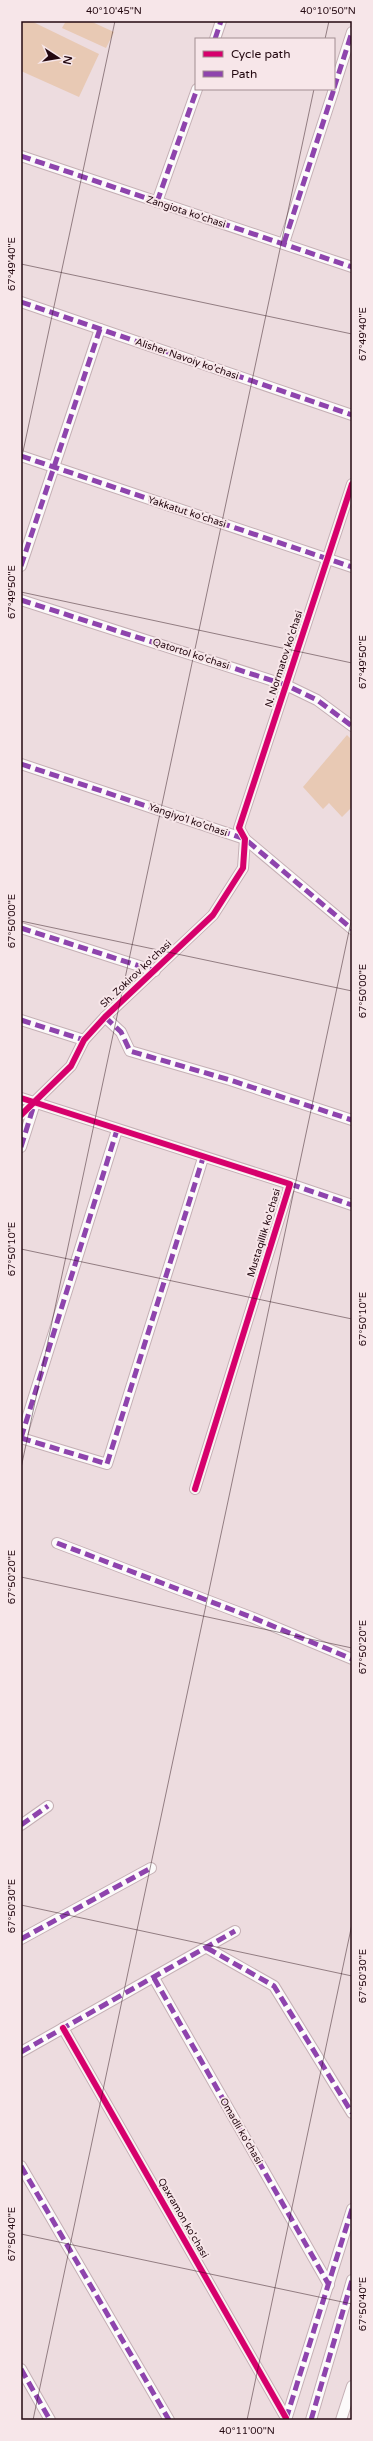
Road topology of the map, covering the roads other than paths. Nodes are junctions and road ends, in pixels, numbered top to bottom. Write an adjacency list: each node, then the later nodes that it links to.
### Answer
1 (221, 21): 3 (street)
2 (352, 32): 4 (street)
3 (215, 38)
4 (335, 85)
5 (197, 90): 8 (street)
6 (333, 90): 9 (street)
7 (21, 156): 8 (street, Zangiota ko'chasi)
8 (156, 202): 9 (street, Zangiota ko'chasi)
9 (284, 243): 10 (street, Zangiota ko'chasi)
10 (352, 267)
11 (21, 302): 12 (street, Alisher Navoiy ko'chasi)
12 (100, 329): 13 (street, Alisher Navoiy ko'chasi); 15 (street)
13 (352, 415)
14 (21, 456): 15 (street, Yakkatut ko'chasi)
15 (54, 467): 17 (street, Yakkatut ko'chasi); 18 (street)
16 (352, 484): 17 (street, N. Normatov ko'chasi)
17 (328, 559): 19 (street, Yakkatut ko'chasi); 21 (street, N. Normatov ko'chasi)
18 (21, 566)
19 (352, 568)
20 (21, 600): 21 (street, Qatortol ko'chasi)
21 (286, 685): 22 (street, Qatortol ko'chasi); 24 (street, N. Normatov ko'chasi)
22 (352, 726)
23 (21, 764): 24 (street, Yangiyo'l ko'chasi)
24 (245, 839): 26 (street, Yangiyo'l ko'chasi); 27 (street, Sh. Zokirov ko'chasi)
25 (21, 928): 27 (street, Sh. Zokirov ko'chasi)
26 (352, 929)
27 (155, 972): 28 (street, Sh. Zokirov ko'chasi)
28 (105, 1016): 30 (street, Sh. Zokirov ko'chasi); 34 (street)
29 (21, 1020): 30 (street)
30 (84, 1040): 32 (street, Sh. Zokirov ko'chasi)
31 (21, 1098): 32 (street, Mustaqillik ko'chasi)
32 (35, 1103): 33 (street, Sh. Zokirov ko'chasi); 35 (street, Mustaqillik ko'chasi); 36 (street)
33 (21, 1115)
34 (352, 1120)
35 (117, 1130): 37 (street, Mustaqillik ko'chasi); 40 (street)
36 (21, 1147)
37 (203, 1158): 38 (street, Mustaqillik ko'chasi); 40 (street)
38 (290, 1184): 39 (street); 41 (street, Mustaqillik ko'chasi)
39 (352, 1205)
40 (21, 1438)
41 (195, 1490)
42 (57, 1543): 43 (street)
43 (352, 1659)
44 (48, 1806): 45 (street)
45 (21, 1825)
46 (151, 1868): 48 (street)
47 (235, 1932): 49 (street)
48 (21, 1940)
49 (206, 1948): 50 (street); 53 (street)
50 (154, 1978): 51 (street); 57 (street, Omadli ko'chasi)
51 (63, 2028): 52 (street); 60 (street, Qaxramon ko'chasi)
52 (21, 2052)
53 (352, 2113)
54 (21, 2166): 62 (street)
55 (352, 2209): 57 (street)
56 (352, 2280): 63 (street)
57 (329, 2285): 60 (street)
58 (21, 2369): 61 (street)
59 (352, 2386): 64 (street)
60 (286, 2419)
61 (50, 2420)
62 (169, 2420)
63 (311, 2420)
64 (341, 2420)

